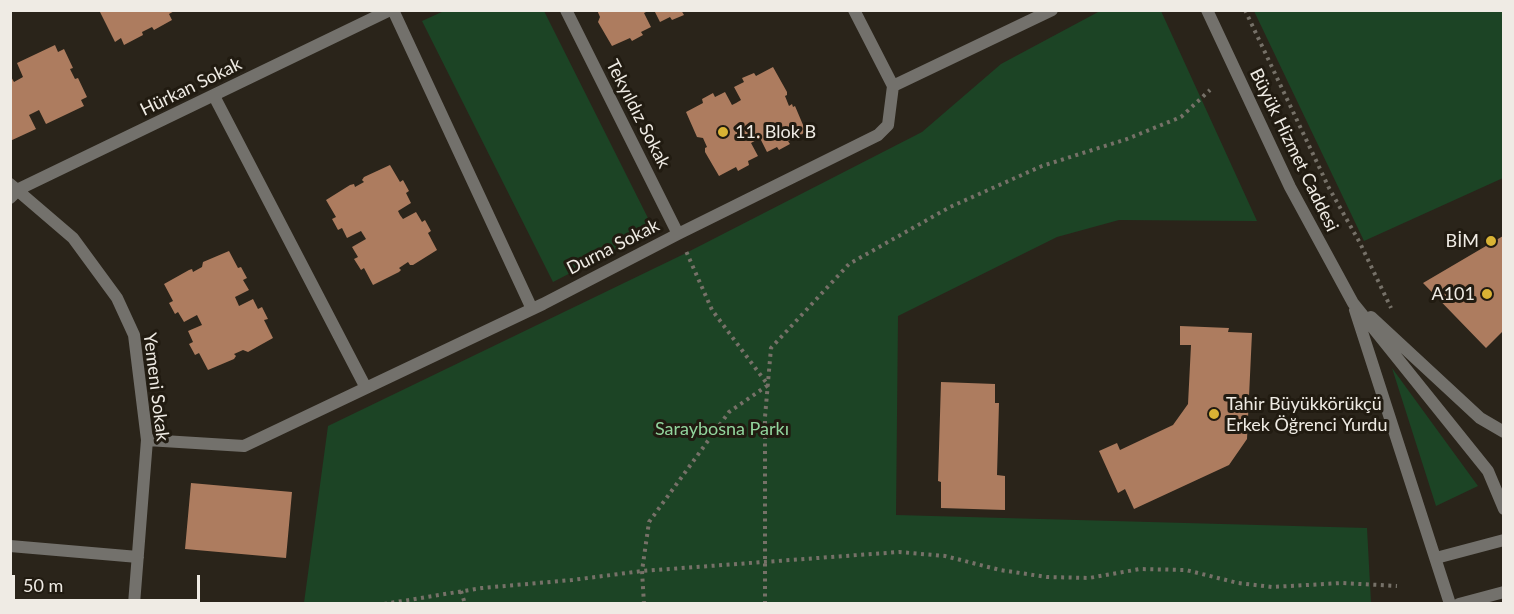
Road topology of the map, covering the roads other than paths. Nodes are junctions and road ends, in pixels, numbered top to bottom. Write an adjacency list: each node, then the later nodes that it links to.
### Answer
1 (391, 10): 7 (street, Hürkan Sokak); 11 (street)
2 (566, 10): 9 (street, Tekyıldız Sokak)
3 (854, 10): 6 (street)
4 (1052, 10): 6 (street)
5 (1207, 10): 10 (street, Büyük Hizmet Caddesi)
6 (893, 86): 9 (street, Durna Sokak)
7 (214, 96): 8 (street, Hürkan Sokak); 12 (street)
8 (13, 190): 14 (street, Yemeni Sokak)
9 (678, 234): 11 (street, Durna Sokak)
10 (1351, 300): 13 (street); 15 (street, Büyük Hizmet Caddesi); 19 (street, Büyük Hizmet Caddesi)
11 (532, 309): 12 (street, Durna Sokak)
12 (366, 388): 14 (street, Durna Sokak)
13 (1503, 432)
14 (147, 440): 18 (street, Yemeni Sokak)
15 (1503, 509)
16 (1503, 540): 19 (street)
17 (10, 546): 18 (street)
18 (138, 557): 21 (street, Yemeni Sokak)
19 (1436, 558): 22 (street, Büyük Hizmet Caddesi)
20 (1503, 592): 23 (street)
21 (134, 603)
22 (1450, 603)
23 (1459, 603)

